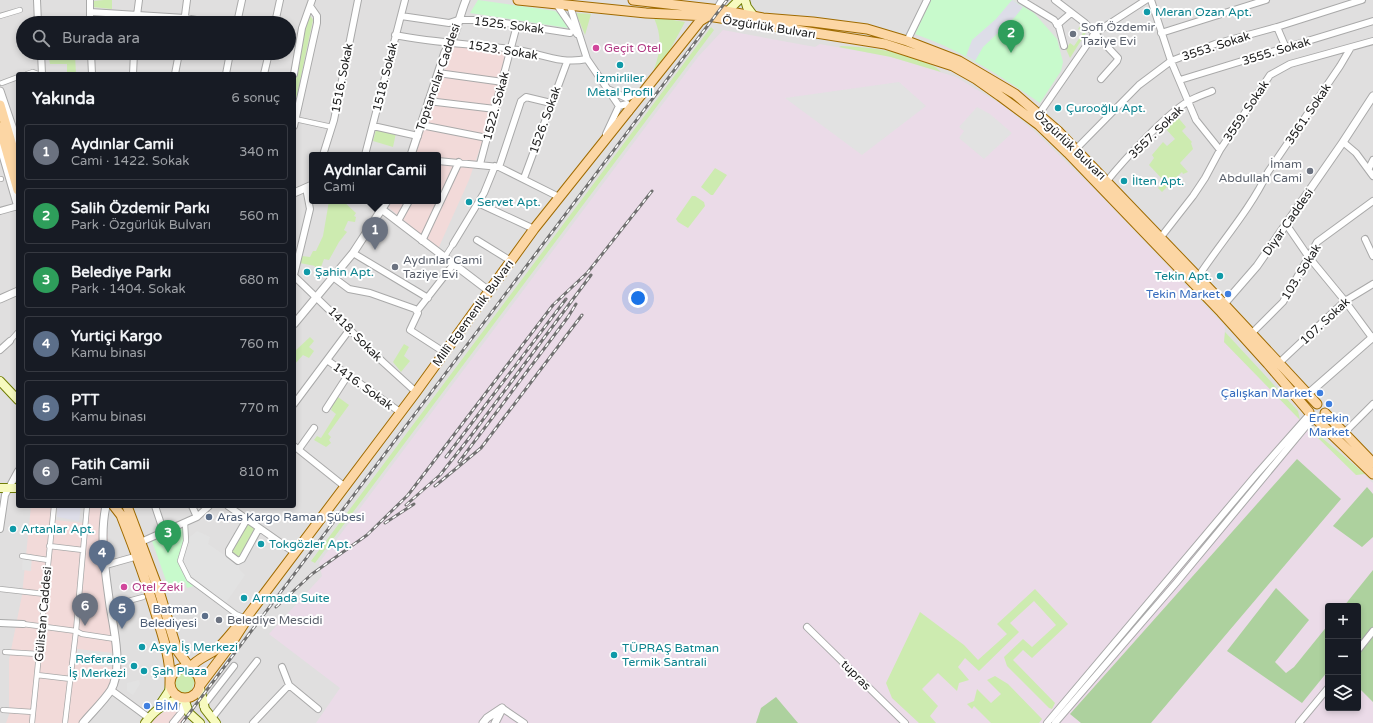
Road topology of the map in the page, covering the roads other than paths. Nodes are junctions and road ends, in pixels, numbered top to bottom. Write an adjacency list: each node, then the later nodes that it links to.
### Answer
1 (37, 0): 34 (street)
2 (90, 0): 29 (street)
3 (139, 0): 36 (street)
4 (187, 0): 37 (street)
5 (242, 0): 38 (street)
6 (280, 0): 39 (street)
7 (358, 0): 102 (street, 1516. Sokak)
8 (405, 0): 40 (street, 1518. Sokak)
9 (466, 0): 42 (street, Toptancılar Caddesi)
10 (518, 0): 23 (main road, Özgürlük Bulvarı)
11 (633, 0): 25 (main road, Özgürlük Bulvarı)
12 (722, 0): 27 (street)
13 (739, 0): 28 (main road)
14 (745, 0): 32 (main road)
15 (927, 0): 55 (street)
16 (1021, 0): 46 (street)
17 (1055, 0): 30 (street)
18 (1146, 0): 50 (street)
19 (1151, 0): 49 (street)
20 (1266, 0): 49 (street)
21 (1362, 0): 47 (street, 3553. Sokak)
22 (311, 3): 77 (street); 96 (street)
23 (557, 3): 24 (main road, Özgürlük Bulvarı); 52 (street)
24 (571, 3): 31 (main road, Özgürlük Bulvarı); 52 (street)
25 (682, 6): 27 (main road, Özgürlük Bulvarı); 31 (main road)
26 (20, 10): 33 (street)
27 (716, 10): 28 (main road, Özgürlük Bulvarı)
28 (728, 11): 32 (main road, Özgürlük Bulvarı)
29 (90, 12): 35 (street); 36 (street)
30 (1071, 13): 46 (street); 50 (street)
31 (689, 15): 41 (main road, Özgürlük Bulvarı); 53 (main road)
32 (753, 15): 45 (main road, Özgürlük Bulvarı)
33 (0, 16)
34 (38, 16)
35 (90, 16)
36 (137, 16)
37 (185, 16)
38 (239, 16)
39 (277, 16)
40 (400, 16): 42 (street, 1525. Sokak); 51 (street, 1518. Sokak)
41 (708, 16): 53 (main road, Millî Egemenlik Bulvarı); 54 (main road, Özgürlük Bulvarı)
42 (458, 20): 44 (street, 1525. Sokak); 57 (street, Toptancılar Caddesi)
43 (1373, 21): 60 (street, 3555. Sokak)
44 (517, 25): 48 (street, 1525. Sokak); 59 (street, 1522. Sokak)
45 (838, 25): 54 (main road); 55 (main road, Özgürlük Bulvarı)
46 (1057, 25): 58 (street)
47 (1278, 27): 60 (street); 69 (street, 3553. Sokak)
48 (570, 33)
49 (1161, 33): 69 (street)
50 (1094, 34): 80 (street); 97 (street)
51 (395, 35): 57 (street, 1523. Sokak); 100 (street, 1518. Sokak)
52 (578, 35): 62 (street)
53 (688, 36): 85 (main road, Millî Egemenlik Bulvarı)
54 (835, 37): 190 (main road, Özgürlük Bulvarı)
55 (907, 41): 97 (main road, Özgürlük Bulvarı)
56 (1373, 41): 61 (street, 3559. Sokak)
57 (451, 44): 59 (street, 1523. Sokak); 78 (street, Toptancılar Caddesi)
58 (1064, 46)
59 (511, 48): 70 (street, 1523. Sokak); 82 (street, 1522. Sokak)
60 (1286, 48): 81 (street, 3555. Sokak)
61 (1350, 49): 110 (street, 3559. Sokak); 155 (street, 3561. Sokak)
62 (587, 59): 70 (street, 1523. Sokak); 84 (street)
63 (41, 60): 71 (street)
64 (91, 60): 72 (street)
65 (134, 60): 73 (street)
66 (178, 60): 74 (street)
67 (229, 60): 75 (street)
68 (267, 60): 76 (street)
69 (1171, 61): 81 (street); 109 (street, 3553. Sokak)
70 (567, 62): 91 (street, 1526. Sokak)
71 (42, 72)
72 (92, 72)
73 (133, 72)
74 (176, 72)
75 (226, 72)
76 (264, 72)
77 (294, 72)
78 (438, 73): 82 (street); 89 (street, Toptancılar Caddesi)
79 (16, 78): 83 (street)
80 (1101, 79)
81 (1180, 80): 90 (street)
82 (503, 82): 94 (street, 1522. Sokak)
83 (2, 83)
84 (608, 89): 85 (street); 93 (street)
85 (646, 89): 95 (main road, Millî Egemenlik Bulvarı)
86 (0, 91): 104 (street)
87 (1212, 91): 90 (street, 3557. Sokak)
88 (1373, 96): 106 (street, Diyar Caddesi)
89 (428, 101): 94 (street); 99 (street, Toptancılar Caddesi)
90 (1188, 101): 110 (street); 123 (street, 3557. Sokak)
91 (551, 103): 119 (street); 122 (street, 1526. Sokak)
92 (0, 105): 114 (main road)
93 (619, 106): 95 (street); 108 (street)
94 (496, 109): 105 (street, 1522. Sokak)
95 (629, 112): 108 (main road, Millî Egemenlik Bulvarı)
96 (296, 114)
97 (1039, 114): 109 (main road, Özgürlük Bulvarı)
98 (296, 118): 102 (street)
99 (421, 125): 103 (street, Toptancılar Caddesi); 105 (street)
100 (373, 126): 103 (street); 112 (street, 1518. Sokak)
101 (0, 127): 124 (main road)
102 (332, 127): 111 (street, 1516. Sokak)
103 (418, 136): 113 (street, Toptancılar Caddesi)
104 (16, 138)
105 (487, 138): 118 (street, 1522. Sokak)
106 (1343, 142): 120 (street); 141 (street, Diyar Caddesi)
107 (0, 145): 128 (street)
108 (599, 148): 127 (main road, Millî Egemenlik Bulvarı)
109 (1076, 149): 123 (main road, Özgürlük Bulvarı)
110 (1220, 150): 143 (street, 3559. Sokak)
111 (324, 152)
112 (366, 152)
113 (412, 152)
114 (16, 159)
115 (441, 160): 117 (street)
116 (1373, 160): 120 (street)
117 (459, 162): 118 (street); 129 (street)
118 (480, 164): 119 (street)
119 (497, 167): 122 (street); 131 (street)
120 (1369, 168): 121 (street)
121 (1373, 176)
122 (524, 178): 127 (street)
123 (1107, 181): 143 (main road, Özgürlük Bulvarı)
124 (16, 183)
125 (309, 186): 126 (street)
126 (296, 192)
127 (559, 197): 142 (main road, Millî Egemenlik Bulvarı)
128 (16, 200)
129 (441, 200)
130 (1373, 201): 149 (street, 103. Sokak)
131 (478, 203): 142 (street); 147 (street)
132 (310, 204): 154 (street)
133 (375, 204): 138 (street)
134 (385, 204): 138 (street)
135 (407, 204): 140 (street)
136 (439, 204): 146 (street)
137 (16, 207): 139 (street)
138 (382, 210): 140 (street); 148 (street)
139 (0, 211)
140 (398, 221): 146 (street)
141 (1286, 224): 149 (street); 165 (street, Diyar Caddesi)
142 (534, 229): 152 (main road, Millî Egemenlik Bulvarı)
143 (1161, 237): 155 (main road, Özgürlük Bulvarı)
144 (1365, 239): 150 (street)
145 (478, 240): 152 (street)
146 (422, 241): 151 (street)
147 (453, 244): 151 (street)
148 (353, 253): 157 (street); 162 (street)
149 (1308, 256): 164 (street); 169 (street, 103. Sokak)
150 (1373, 256)
151 (444, 258): 153 (street)
152 (511, 261): 159 (main road, Millî Egemenlik Bulvarı)
153 (453, 265): 159 (street); 162 (street)
154 (296, 268)
155 (1198, 277): 165 (main road, Özgürlük Bulvarı)
156 (296, 278): 161 (street, 1418. Sokak)
157 (334, 278): 161 (street); 166 (street)
158 (1373, 284): 164 (street, 107. Sokak)
159 (489, 291): 174 (main road, Millî Egemenlik Bulvarı)
160 (16, 292): 163 (street)
161 (317, 298): 167 (street); 168 (street, 1418. Sokak)
162 (428, 298): 166 (street)
163 (0, 299)
164 (1345, 301): 171 (street); 176 (street, 107. Sokak)
165 (1224, 304): 169 (main road, Özgürlük Bulvarı)
166 (417, 311): 174 (street)
167 (296, 322)
168 (350, 329): 175 (street); 180 (street, 1418. Sokak)
169 (1252, 333): 176 (main road, Özgürlük Bulvarı)
170 (16, 334): 172 (street)
171 (1373, 338): 181 (street)
172 (10, 341): 173 (street)
173 (0, 350)
174 (444, 352): 180 (main road, Millî Egemenlik Bulvarı)
175 (327, 360): 177 (street, 1416. Sokak); 183 (street)
176 (1280, 364): 181 (main road, Özgürlük Bulvarı)
177 (348, 375): 187 (street); 188 (street, 1416. Sokak)
178 (0, 381): 182 (main road)
179 (0, 388): 184 (main road)
180 (416, 392): 188 (main road, Millî Egemenlik Bulvarı)
181 (1308, 394): 185 (main road, Özgürlük Bulvarı)
182 (16, 398)
183 (296, 401)
184 (16, 404)
185 (1317, 404): 189 (main road); 190 (main road)
186 (1373, 404): 192 (street)
187 (326, 409)
188 (400, 412): 197 (main road, Millî Egemenlik Bulvarı)
189 (1325, 413): 190 (main road); 192 (main road)
190 (1313, 417): 196 (main road, Özgürlük Bulvarı); 272 (street); 273 (street)
191 (314, 428): 193 (street)
192 (1344, 433): 194 (main road)
193 (296, 447): 197 (street)
194 (1373, 463)
195 (16, 473): 198 (street)
196 (1373, 474)
197 (344, 486): 218 (main road, Millî Egemenlik Bulvarı)
198 (4, 488): 199 (main road); 213 (street)
199 (16, 488)
200 (54, 508): 216 (street, Gülistan Caddesi)
201 (87, 508): 217 (street)
202 (106, 508): 222 (street)
203 (116, 508): 220 (main road)
204 (128, 508): 215 (main road)
205 (156, 508): 214 (street)
206 (193, 508): 209 (street)
207 (207, 508): 209 (street)
208 (237, 508): 210 (street)
209 (197, 518): 211 (street)
210 (247, 519): 212 (street); 212 (street)
211 (184, 524): 214 (street); 227 (street)
212 (259, 528): 218 (street)
213 (0, 529)
214 (164, 533): 215 (street)
215 (141, 542): 236 (main road)
216 (49, 546): 217 (street); 221 (street, Gülistan Caddesi)
217 (83, 550): 232 (street)
218 (295, 553): 227 (main road, Millî Egemenlik Bulvarı)
219 (22, 556): 221 (street)
220 (138, 556): 222 (street); 237 (main road)
221 (48, 560): 224 (street, Gülistan Caddesi)
222 (106, 565): 226 (street)
223 (0, 590): 224 (street)
224 (44, 594): 230 (street, Gülistan Caddesi)
225 (144, 597): 226 (street)
226 (110, 606): 234 (street)
227 (246, 618): 240 (main road); 242 (main road)
228 (0, 623): 229 (street)
229 (24, 624): 230 (street)
230 (41, 626): 232 (street); 239 (street, Gülistan Caddesi)
231 (807, 627): 271 (street, tupras)
232 (76, 631): 234 (street); 247 (street)
233 (1373, 631): 235 (street)
234 (115, 639): 251 (street)
235 (1361, 646)
236 (177, 650): 237 (main road); 240 (main road); 245 (main road)
237 (167, 651): 248 (main road)
238 (5, 652): 239 (street)
239 (38, 654): 246 (street, Gülistan Caddesi)
240 (208, 654): 242 (main road); 245 (main road)
241 (257, 661): 261 (street)
242 (215, 664): 250 (main road)
243 (234, 666): 254 (street)
244 (282, 667): 249 (street)
245 (190, 668): 248 (main road); 250 (main road)
246 (37, 675): 247 (street); 259 (street, Gülistan Caddesi)
247 (71, 679): 264 (street)
248 (170, 683): 253 (main road); 255 (main road)
249 (289, 685): 257 (street); 267 (street)
250 (200, 686): 253 (main road); 254 (main road)
251 (111, 690): 260 (street); 265 (street)
252 (1325, 692): 274 (street)
253 (184, 698): 255 (main road); 262 (main road); 266 (street)
254 (203, 706): 261 (main road)
255 (159, 707): 260 (main road)
256 (502, 708): 268 (street); 269 (street); 270 (street)
257 (318, 709)
258 (3, 710): 259 (street)
259 (33, 712): 263 (street, Gülistan Caddesi)
260 (147, 720)
261 (214, 720)
262 (198, 722)
263 (32, 723)
264 (65, 723)
265 (83, 723)
266 (174, 723)
267 (252, 723)
268 (483, 723)
269 (495, 723)
270 (524, 723)
271 (905, 723)
272 (1048, 723)
273 (1055, 723)
274 (1299, 723)

